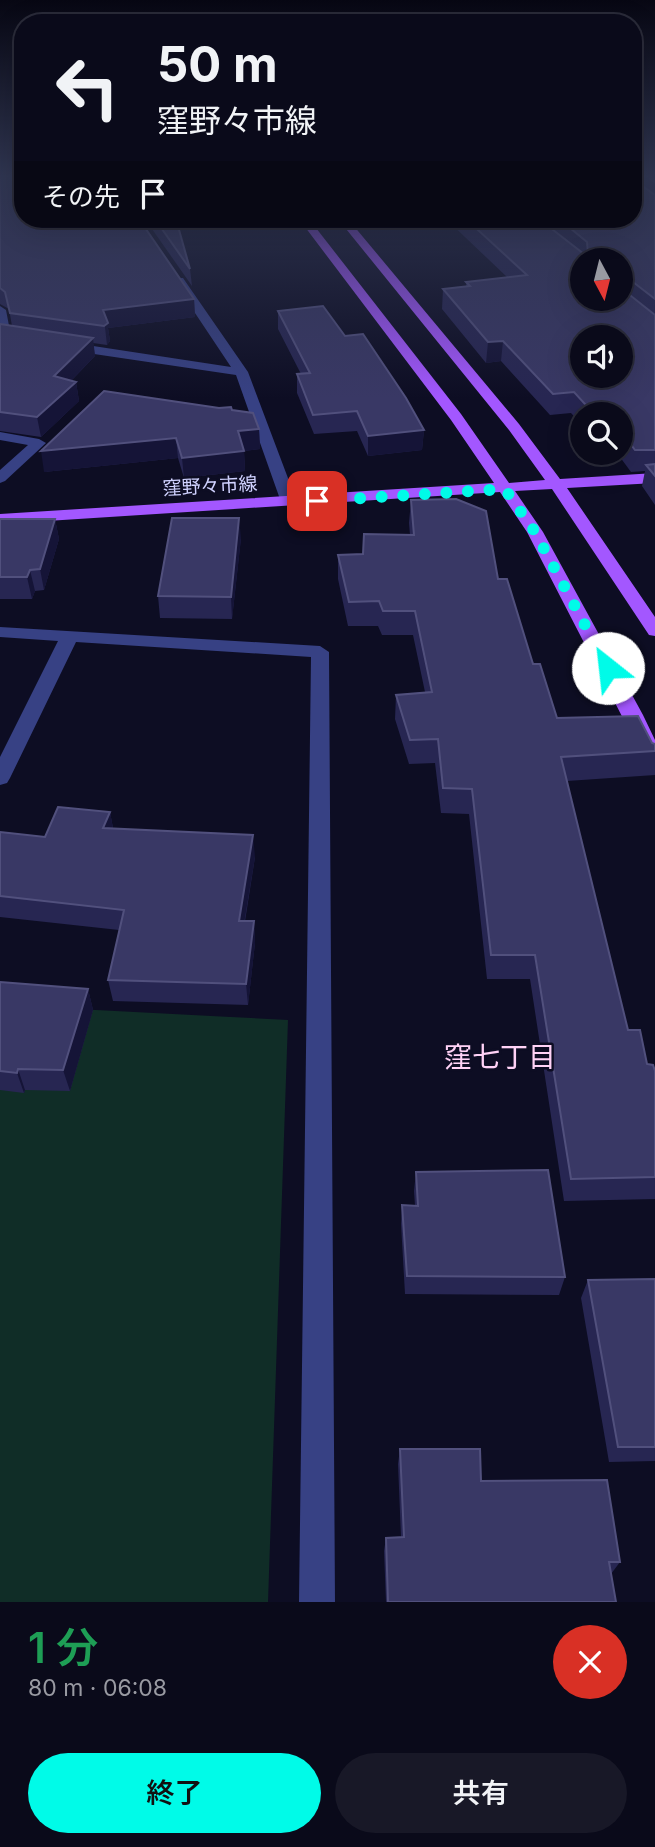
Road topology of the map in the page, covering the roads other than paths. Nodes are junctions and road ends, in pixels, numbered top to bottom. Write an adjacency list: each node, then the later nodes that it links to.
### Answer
1 (328, 250): 12 (main road)
2 (368, 250): 11 (main road)
3 (174, 274): 7 (street)
4 (0, 310): 5 (street)
5 (8, 337)
6 (58, 344): 7 (street)
7 (241, 372): 13 (street)
8 (0, 436): 9 (street)
9 (0, 478)
10 (655, 478): 11 (main road, 窪野々市線)
11 (556, 485): 12 (main road, 窪野々市線); 15 (main road)
12 (505, 489): 13 (main road, 窪野々市線); 18 (main road)
13 (289, 502): 14 (main road, 窪野々市線)
14 (0, 519)
15 (655, 631)
16 (0, 632): 17 (street)
17 (69, 637): 19 (street); 20 (street)
18 (655, 761)
19 (0, 778)
20 (317, 1602)

